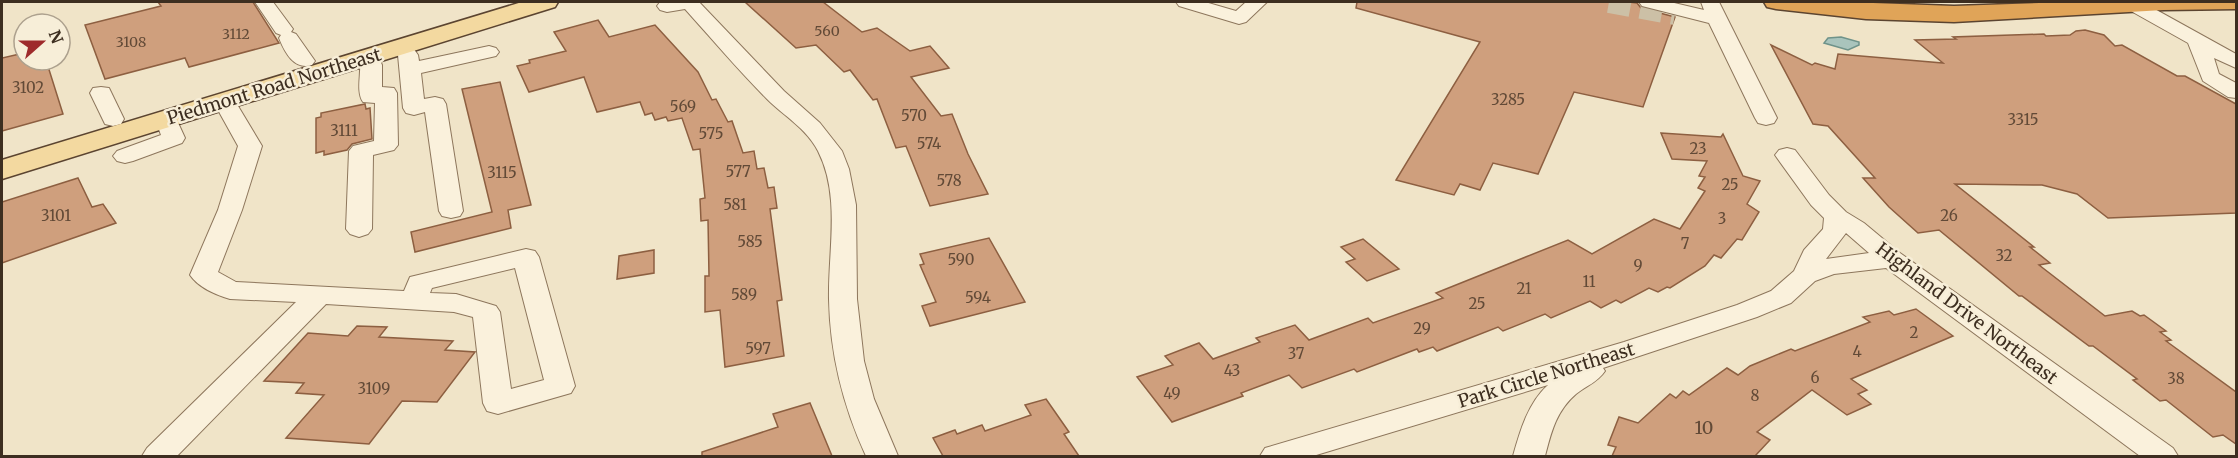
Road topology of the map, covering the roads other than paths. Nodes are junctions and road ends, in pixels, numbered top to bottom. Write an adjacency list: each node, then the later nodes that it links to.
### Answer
1 (264, 2): 16 (street)
2 (501, 2): 16 (main road, Piedmont Road Northeast)
3 (546, 2): 15 (main road, Piedmont Road Northeast)
4 (1186, 2): 5 (street)
5 (1257, 2)
6 (1649, 2): 11 (street)
7 (1776, 2): 10 (highway)
8 (2236, 2): 10 (highway)
9 (682, 3): 37 (street)
10 (2132, 3): 12 (street)
11 (1713, 10): 21 (street)
12 (2197, 40): 17 (street); 18 (street)
13 (489, 52): 15 (street)
14 (369, 56): 15 (main road, Piedmont Road Northeast); 20 (main road, Piedmont Road Northeast); 30 (street)
15 (406, 57): 28 (street)
16 (305, 61): 22 (main road, Piedmont Road Northeast)
17 (2236, 62)
18 (2236, 92)
19 (101, 93): 22 (street)
20 (224, 101): 23 (main road, Piedmont Road Northeast); 33 (street)
21 (1766, 118)
22 (113, 119): 24 (main road, Piedmont Road Northeast)
23 (166, 119): 26 (street); 27 (main road, Piedmont Road Northeast)
24 (2, 153)
25 (1786, 155): 29 (street, Highland Drive Northeast)
26 (124, 156)
27 (2, 170)
28 (451, 211)
29 (1837, 217): 31 (street, Highland Drive Northeast); 32 (street, Park Circle Northeast)
30 (359, 229)
31 (1891, 259): 32 (street, Park Circle Northeast); 40 (street, Highland Drive Northeast)
32 (1806, 275): 35 (street, Park Circle Northeast)
33 (319, 295): 34 (street); 36 (street)
34 (414, 301): 34 (street)
35 (1634, 349): 38 (street, Park Circle Northeast); 39 (street)
36 (158, 456)
37 (882, 456)
38 (1276, 456)
39 (1529, 456)
40 (2162, 456)

